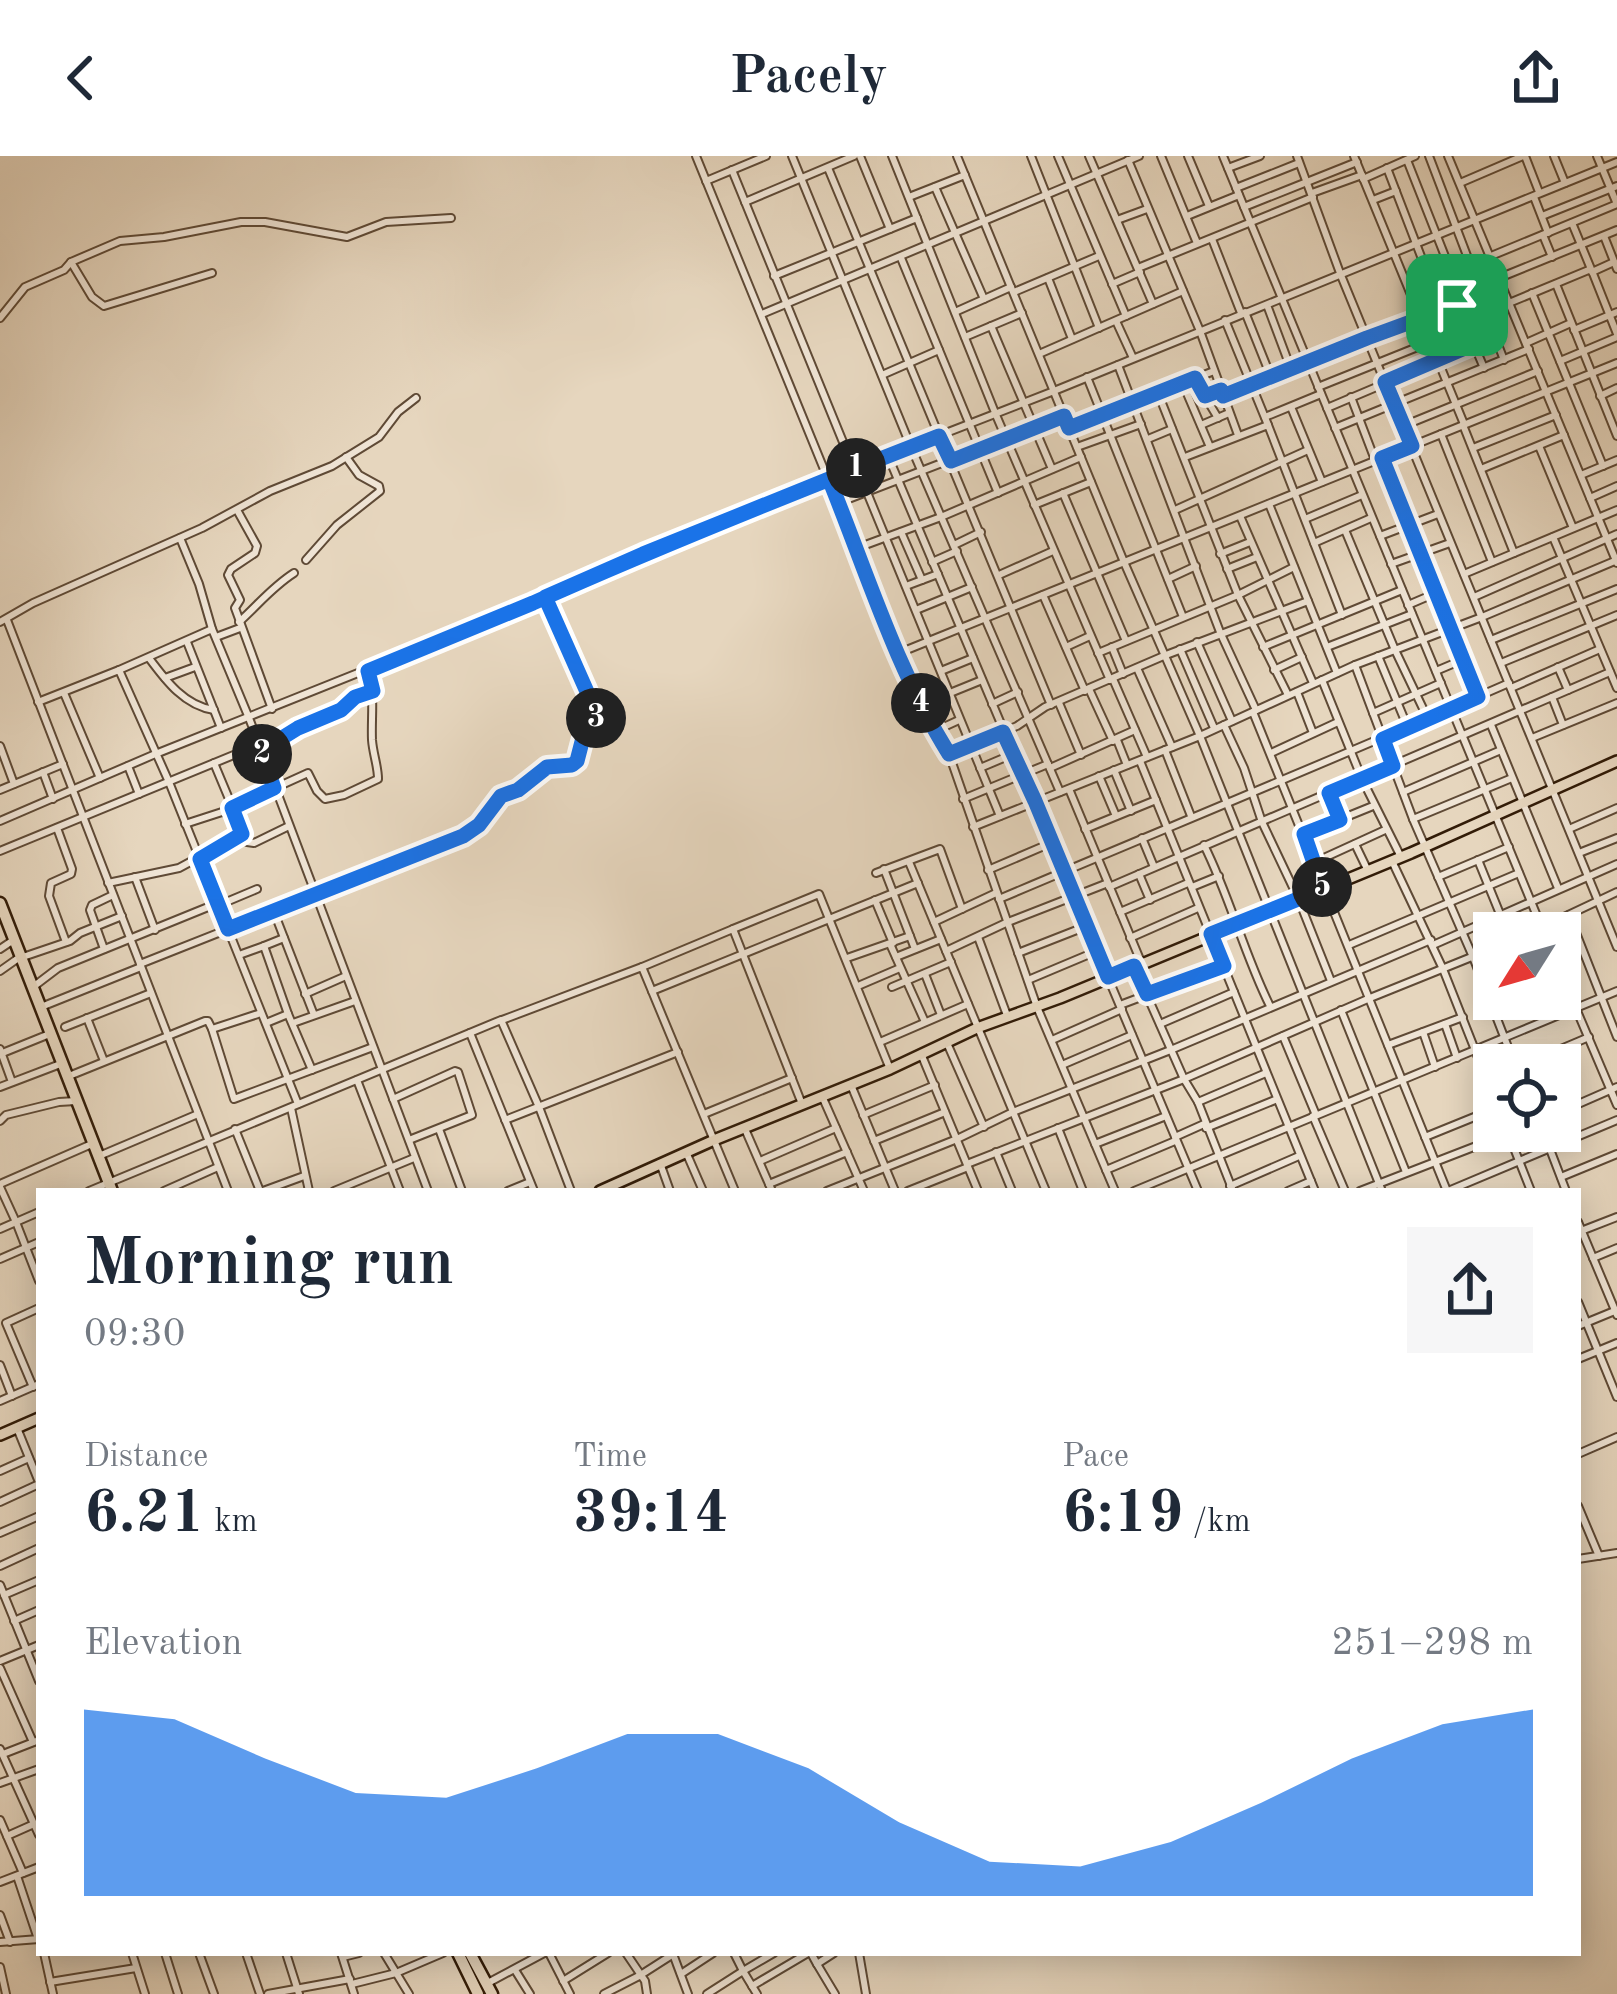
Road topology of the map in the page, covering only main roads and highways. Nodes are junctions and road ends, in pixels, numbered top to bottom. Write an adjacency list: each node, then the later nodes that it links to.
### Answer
1 (1617, 761): 4 (main road)
2 (0, 903): 3 (highway)
3 (111, 1187)
4 (606, 1188)
5 (36, 1419): 6 (main road)
6 (0, 1435)
7 (460, 1956): 9 (highway)
8 (474, 1956): 9 (highway)
9 (480, 1991)

